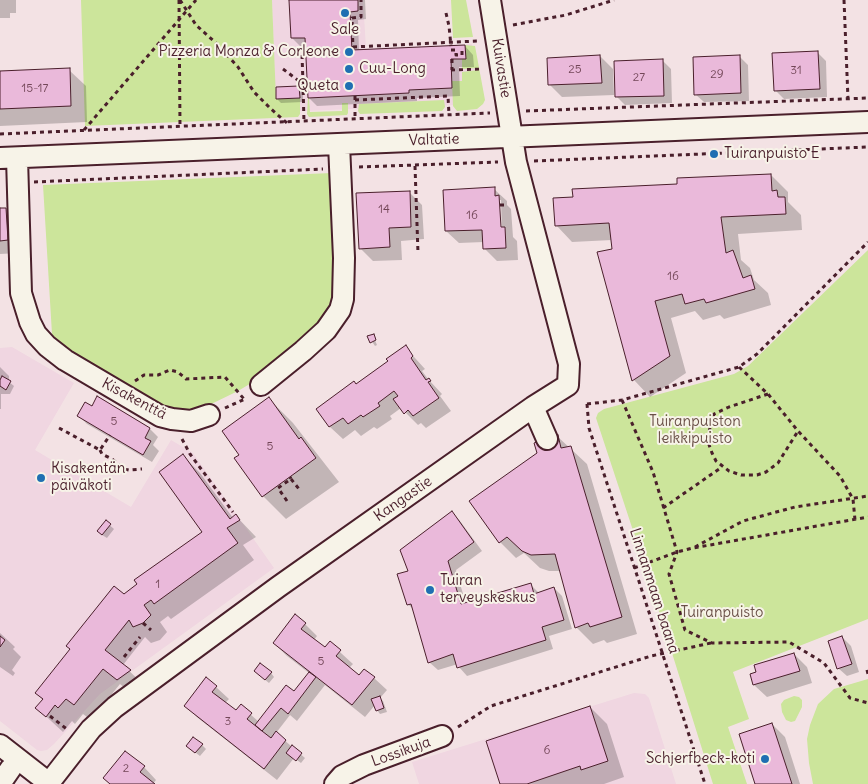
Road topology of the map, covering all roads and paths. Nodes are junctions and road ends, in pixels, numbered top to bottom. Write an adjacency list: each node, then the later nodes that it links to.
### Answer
1 (180, 0): 7 (path); 9 (path)
2 (196, 0): 7 (path)
3 (360, 0): 12 (path)
4 (490, 0): 21 (street, Kuivastie)
5 (614, 0): 10 (path)
6 (844, 0): 20 (path)
7 (187, 10): 9 (path); 24 (path)
8 (446, 13): 12 (path)
9 (179, 20): 27 (path); 28 (path)
10 (505, 27)
11 (479, 41): 12 (path)
12 (451, 46): 13 (path)
13 (462, 48)
14 (306, 55): 18 (path)
15 (452, 59): 16 (path)
16 (483, 69)
17 (283, 70): 18 (path)
18 (304, 84): 25 (path)
19 (868, 98): 20 (path)
20 (848, 99): 21 (path)
21 (508, 111): 22 (path); 30 (street, Kuivastie)
22 (449, 115): 23 (path); 23 (path)
23 (355, 119): 25 (path)
24 (287, 122): 25 (path); 27 (path)
25 (304, 122)
26 (868, 122): 30 (street, Valtatie)
27 (180, 127): 28 (path)
28 (83, 130): 29 (path)
29 (0, 134)
30 (512, 137): 31 (street, Valtatie); 34 (street, Kangastie)
31 (339, 144): 33 (street, Valtatie); 36 (street)
32 (868, 147): 34 (path)
33 (8, 158): 37 (street, Kisakenttä)
34 (516, 162): 35 (path); 49 (street, Kangastie)
35 (415, 166): 36 (path); 42 (path)
36 (340, 168): 37 (path); 44 (street)
37 (17, 183): 46 (street, Kisakenttä)
38 (511, 204): 39 (path)
39 (500, 205)
40 (868, 242): 41 (path)
41 (866, 246): 43 (path)
42 (418, 253)
43 (739, 367): 45 (path); 48 (path)
44 (261, 385): 47 (path)
45 (768, 394): 53 (path); 57 (path)
46 (125, 396): 47 (path); 51 (street, Kisakenttä)
47 (244, 400): 50 (path)
48 (622, 400): 63 (path); 69 (path, Linnanmaan baana)
49 (533, 407): 55 (street); 83 (street, Kangastie)
50 (209, 415): 51 (street, Kisakenttä)
51 (172, 419): 64 (path)
52 (59, 428): 56 (path)
53 (798, 431): 57 (path); 61 (path)
54 (110, 435): 56 (path)
55 (547, 439)
56 (100, 450): 58 (path)
57 (722, 467): 63 (path)
58 (142, 470)
59 (299, 489): 62 (path)
60 (868, 496): 61 (path)
61 (853, 499): 66 (path); 67 (path)
62 (287, 501)
63 (663, 508): 68 (path)
64 (233, 512)
65 (868, 517): 66 (path)
66 (854, 520): 67 (path)
67 (693, 548): 68 (path)
68 (677, 552): 69 (path); 73 (path)
69 (634, 568): 74 (path, Linnanmaan baana)
70 (143, 623): 71 (path)
71 (151, 630)
72 (140, 637): 75 (path)
73 (712, 643): 74 (path); 78 (path)
74 (663, 653): 81 (path); 85 (path, Linnanmaan baana)
75 (124, 657)
76 (867, 670): 77 (path)
77 (868, 674)
78 (868, 703)
79 (50, 716): 80 (path)
80 (71, 732)
81 (442, 736): 84 (street, Lossikuja)
82 (0, 745): 83 (street)
83 (49, 784)
84 (335, 784)
85 (705, 784)

